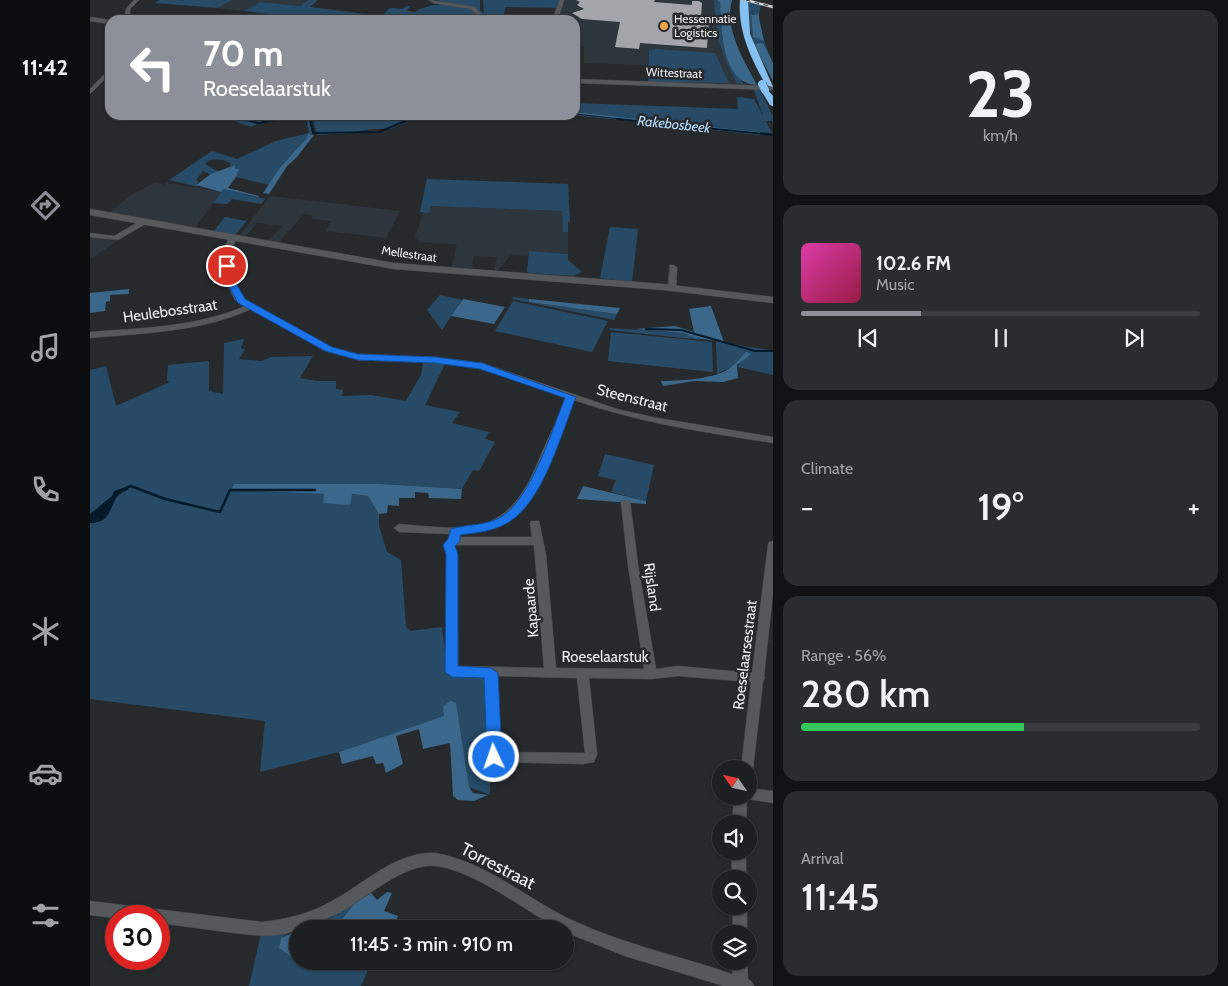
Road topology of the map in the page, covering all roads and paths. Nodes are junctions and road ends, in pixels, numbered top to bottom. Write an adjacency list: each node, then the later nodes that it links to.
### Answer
1 (137, 0): 5 (street)
2 (431, 0): 6 (street)
3 (562, 0): 7 (street)
4 (741, 1): 12 (highway)
5 (128, 15)
6 (479, 15)
7 (557, 15)
8 (90, 19): 9 (street)
9 (105, 21)
10 (105, 76): 13 (street)
11 (580, 81): 12 (street, Wittestraat)
12 (769, 88): 14 (highway)
13 (90, 92)
14 (773, 103)
15 (90, 212): 16 (street, Mellestraat)
16 (145, 222): 17 (street); 18 (street, Mellestraat)
17 (90, 235)
18 (234, 237): 20 (street, Mellestraat); 22 (street, Steenstraat)
19 (674, 267): 20 (street)
20 (672, 288): 21 (street, Mellestraat)
21 (773, 300)
22 (252, 306): 23 (street, Heulebosstraat); 24 (street, Steenstraat)
23 (90, 335)
24 (571, 397): 25 (street, Steenstraat); 29 (street)
25 (773, 440)
26 (626, 503): 35 (street, Rijsland)
27 (535, 524): 30 (street, Kapaarde)
28 (399, 528): 29 (street)
29 (454, 536): 30 (street); 32 (street, Roeselaarstuk)
30 (539, 541): 33 (street, Kapaarde)
31 (773, 545): 36 (street, Roeselaarsestraat)
32 (491, 673): 33 (street, Roeselaarstuk); 34 (street)
33 (550, 673): 34 (street, Roeselaarstuk)
34 (583, 674): 35 (street, Roeselaarstuk)
35 (651, 674): 36 (street, Roeselaarstuk)
36 (759, 678): 37 (street, Roeselaarsestraat)
37 (748, 760)
38 (758, 795): 39 (street)
39 (773, 797)
40 (90, 908): 42 (street, Torrestraat)
41 (741, 970): 42 (street, Torrestraat)
42 (743, 985)

